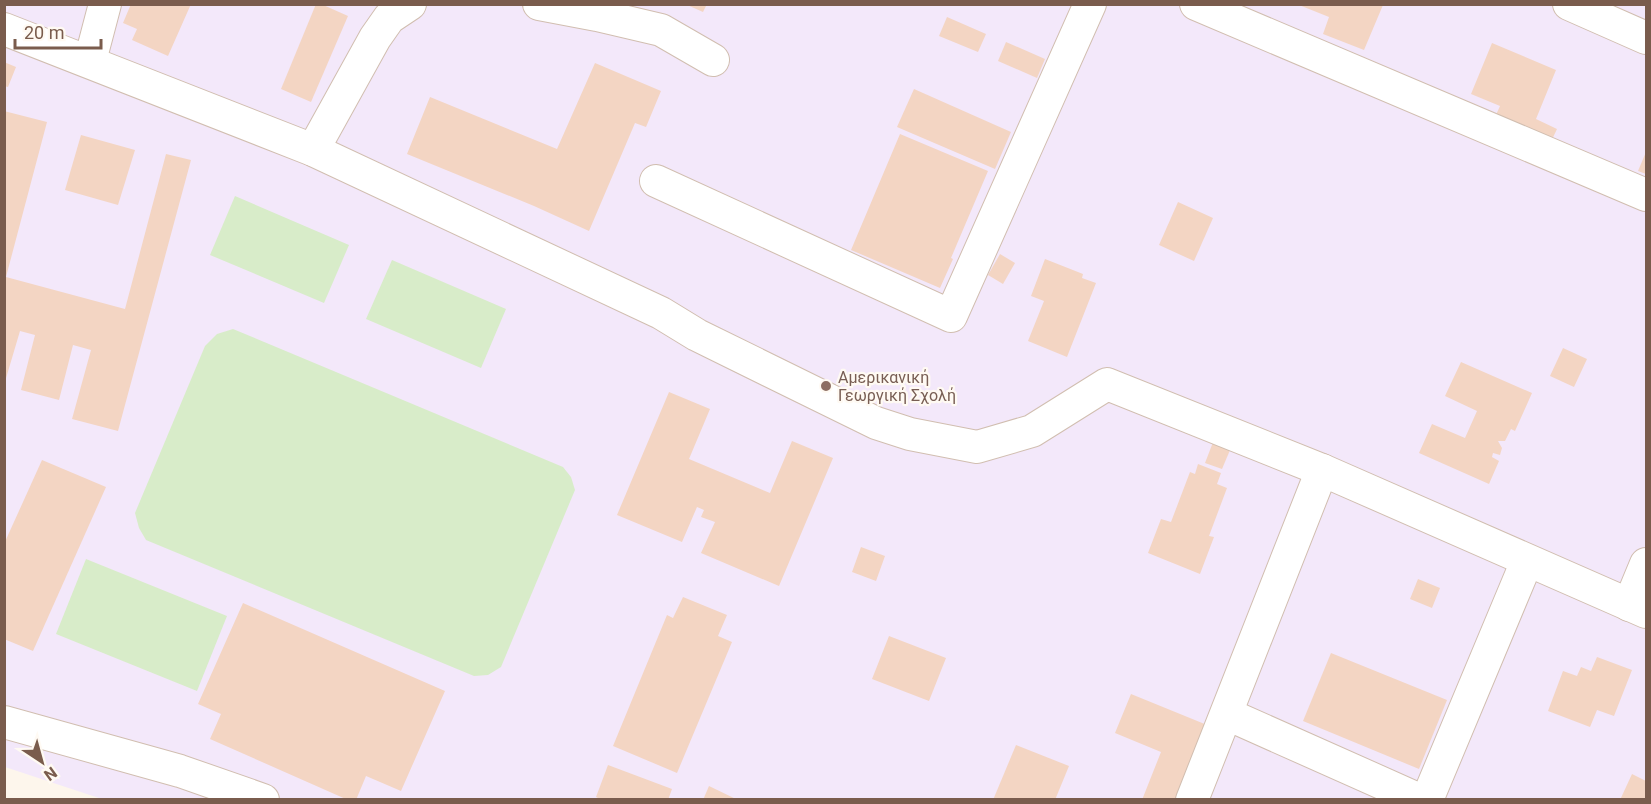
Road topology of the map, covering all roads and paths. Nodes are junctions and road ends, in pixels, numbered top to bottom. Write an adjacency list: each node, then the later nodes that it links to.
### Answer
1 (105, 4): 10 (lane)
2 (410, 4): 11 (lane)
3 (539, 4): 9 (lane)
4 (1090, 4): 12 (lane)
5 (1196, 4): 13 (lane)
6 (1569, 4): 8 (lane)
7 (4, 29): 10 (lane)
8 (1647, 38)
9 (713, 60)
10 (90, 61): 11 (lane)
11 (313, 150): 14 (lane)
12 (656, 181)
13 (1647, 195)
14 (1322, 470): 15 (lane); 18 (lane)
15 (1527, 561): 17 (lane); 23 (lane)
16 (1647, 564): 17 (lane)
17 (1638, 608)
18 (1227, 714): 21 (lane); 22 (lane)
19 (4, 722): 20 (lane)
20 (263, 800)
21 (1192, 800)
22 (1420, 800)
23 (1427, 800)

